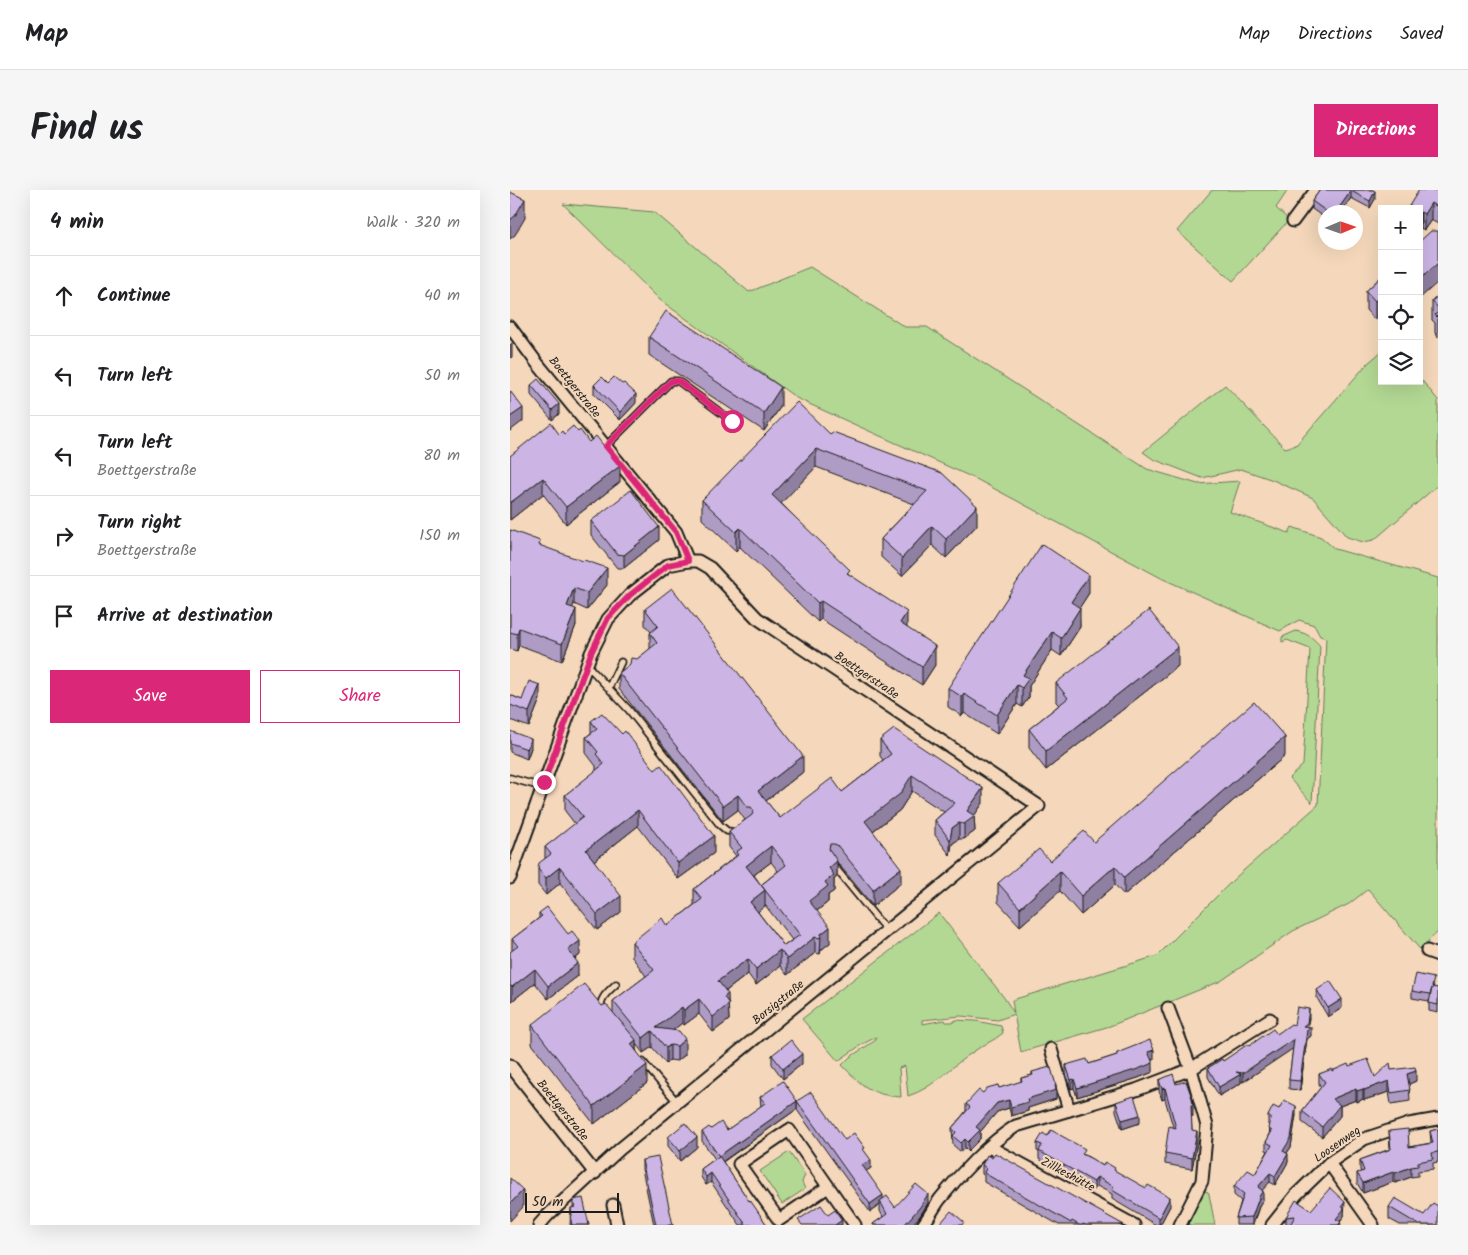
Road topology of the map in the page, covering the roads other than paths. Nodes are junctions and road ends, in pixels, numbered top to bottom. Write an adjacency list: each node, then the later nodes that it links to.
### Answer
1 (1316, 190): 2 (street)
2 (1293, 221)
3 (510, 326): 5 (street, Boettgerstraße)
4 (732, 421): 5 (lane)
5 (606, 446): 6 (street, Boettgerstraße)
6 (688, 561): 8 (street); 12 (street, Boettgerstraße)
7 (621, 662): 9 (lane)
8 (587, 665): 9 (lane); 11 (street)
9 (609, 687): 13 (lane)
10 (510, 778): 11 (lane)
11 (542, 787): 15 (street)
12 (1039, 806): 16 (street, Borsigstraße)
13 (742, 831)
14 (832, 864): 16 (lane)
15 (510, 878)
16 (886, 931): 25 (street, Borsigstraße)
17 (616, 984): 19 (lane)
18 (1168, 1008): 24 (street)
19 (604, 1014)
20 (1270, 1019): 24 (street)
21 (1051, 1049): 26 (street)
22 (640, 1058): 25 (lane)
23 (510, 1065): 30 (street, Boettgerstraße)
24 (1191, 1069): 26 (street); 38 (street)
25 (677, 1102): 30 (street, Borsigstraße)
26 (1070, 1110): 28 (street)
27 (1438, 1119): 29 (street, Loosenweg)
28 (990, 1147): 36 (street); 37 (street, Zillkeshütte)
29 (1329, 1164): 39 (street, Loosenweg); 40 (street)
30 (595, 1172): 33 (street, Borsigstraße)
31 (828, 1187): 31 (street); 35 (street)
32 (613, 1205): 34 (street)
33 (539, 1225)
34 (617, 1225)
35 (855, 1225)
36 (923, 1225)
37 (1134, 1225)
38 (1180, 1225)
39 (1272, 1225)
40 (1373, 1225)

